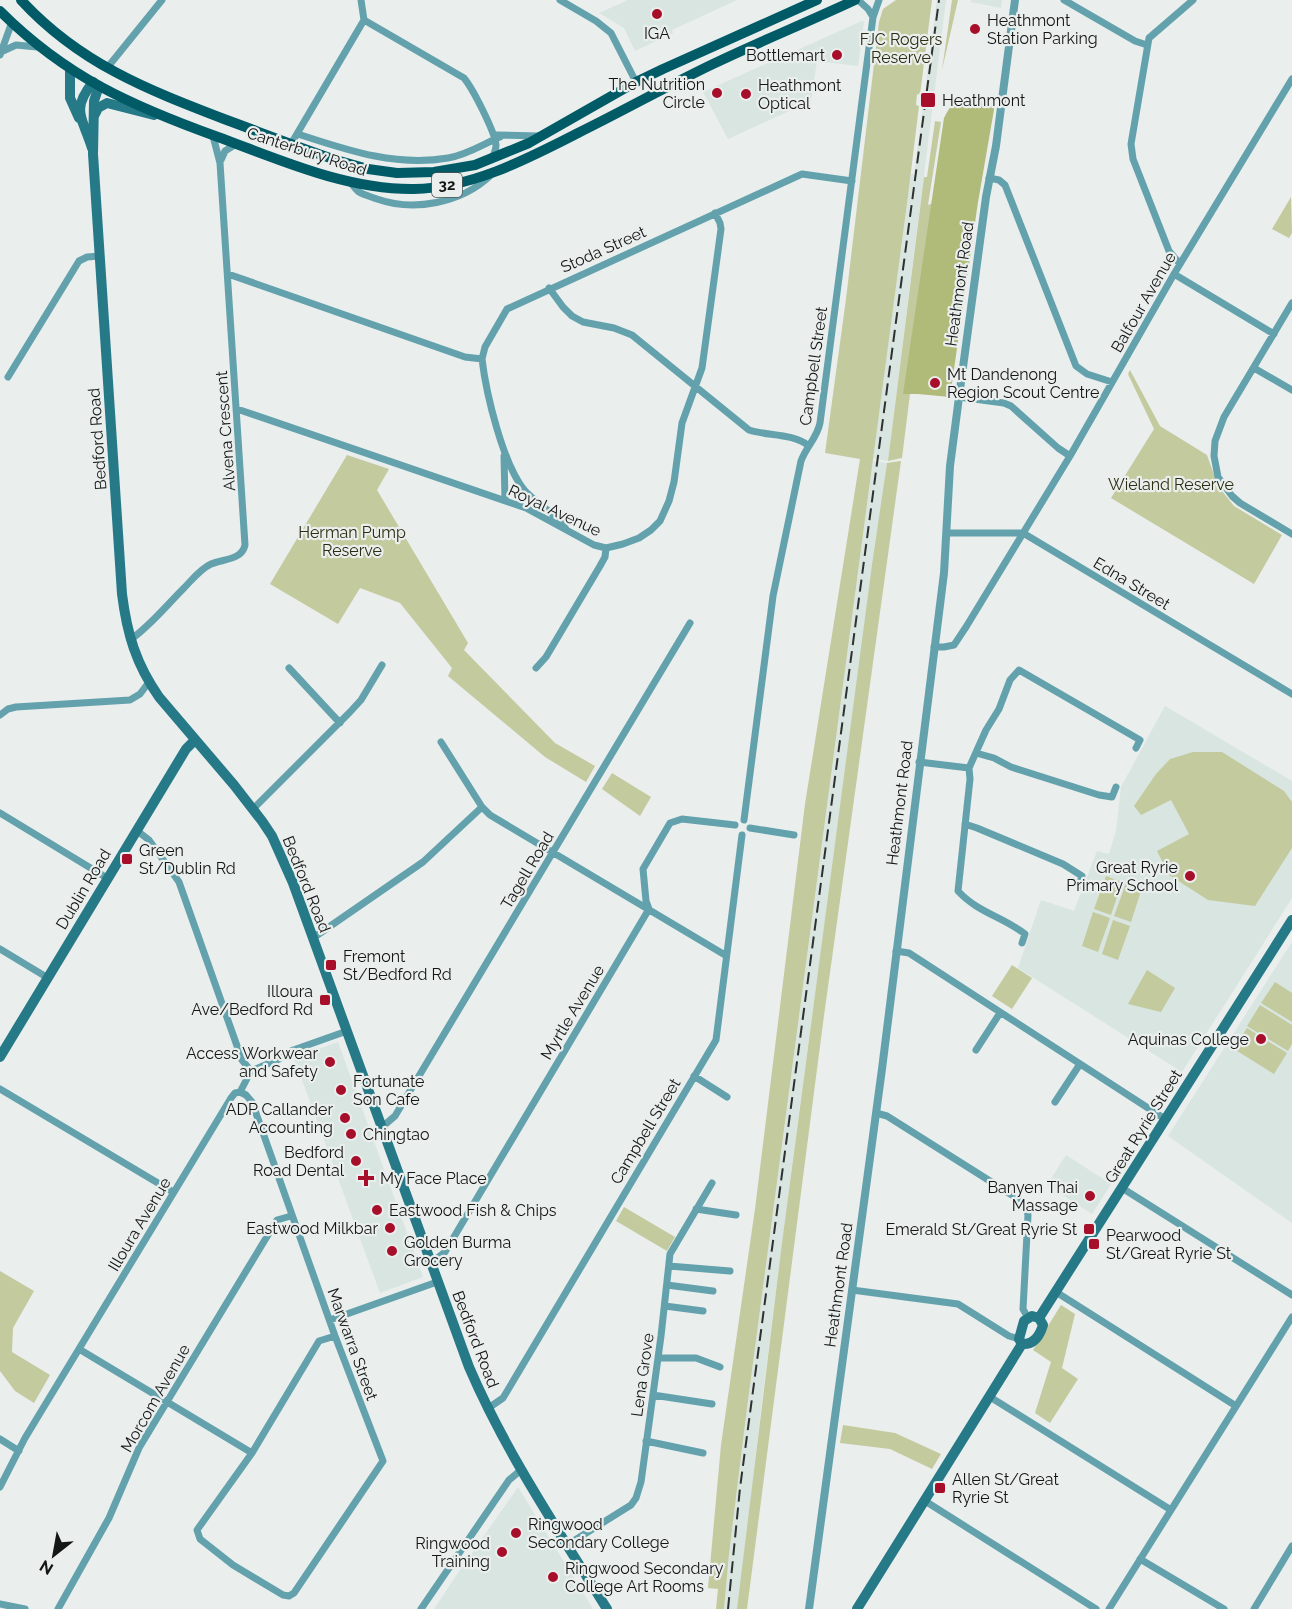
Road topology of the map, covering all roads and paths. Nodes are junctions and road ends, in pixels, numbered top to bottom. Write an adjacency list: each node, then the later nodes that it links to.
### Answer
1 (21, 0): 20 (main road, Canterbury Road / 32)
2 (162, 0): 20 (street)
3 (361, 0): 13 (street)
4 (560, 0): 23 (street)
5 (817, 0): 15 (main road, Canterbury Road / 32)
6 (856, 0): 12 (street); 16 (main road, Canterbury Road / 32)
7 (879, 0): 12 (street, Campbell Street)
8 (1015, 0): 39 (street, Heathmont Road)
9 (1064, 0): 17 (street)
10 (1193, 0): 17 (street)
11 (0, 10): 14 (main road, Canterbury Road / 32)
12 (873, 17): 41 (street, Campbell Street)
13 (364, 20): 29 (street); 31 (street)
14 (12, 22): 18 (main road, Canterbury Road / 32); 19 (street)
15 (765, 24): 16 (main road); 23 (main road, Canterbury Road / 32)
16 (772, 38): 25 (main road, Canterbury Road / 32)
17 (1147, 45): 44 (street)
18 (40, 47): 19 (street); 21 (main road, Canterbury Road / 32)
19 (1, 53)
20 (107, 68): 24 (main road); 34 (main road, Canterbury Road / 32)
21 (70, 69): 24 (main road, Canterbury Road / 32); 27 (main road, Bedford Road)
22 (1292, 78): 44 (street, Balfour Avenue)
23 (636, 82): 25 (main road); 32 (main road, Canterbury Road / 32)
24 (96, 84): 26 (main road, Bedford Road); 27 (main road); 28 (main road, Canterbury Road / 32)
25 (646, 99): 38 (main road, Canterbury Road / 32)
26 (94, 116): 28 (main road); 35 (main road, Bedford Road)
27 (80, 118): 35 (main road, Bedford Road)
28 (169, 119): 30 (main road, Canterbury Road / 32)
29 (298, 134): 31 (street, Canterbury Road); 34 (street)
30 (213, 136): 33 (main road, Canterbury Road / 32); 37 (street, Alvena Crescent)
31 (495, 136): 32 (street); 36 (street)
32 (543, 136): 36 (main road, Canterbury Road / 32)
33 (236, 144): 37 (street); 40 (main road, Canterbury Road / 32)
34 (291, 144): 36 (main road, Canterbury Road / 32)
35 (93, 154): 43 (main road, Bedford Road)
36 (492, 159)
37 (220, 163): 45 (street, Alvena Crescent)
38 (496, 171): 40 (main road, Canterbury Road / 32); 40 (street)
39 (989, 178): 53 (street); 56 (street, Heathmont Road)
40 (350, 181)
41 (852, 181): 42 (street, Stoda Street); 58 (street, Campbell Street)
42 (715, 213): 47 (street, Stoda Street); 54 (street, Royal Avenue)
43 (100, 256): 52 (street); 68 (main road, Bedford Road)
44 (1180, 264): 46 (street, Balfour Avenue)
45 (228, 274): 50 (street); 57 (street, Alvena Crescent)
46 (1174, 274): 49 (street); 53 (street, Balfour Avenue)
47 (549, 288): 50 (street, Stoda Street); 54 (street)
48 (1292, 303): 49 (street)
49 (1274, 334): 51 (street)
50 (482, 359): 59 (street)
51 (1254, 368): 55 (street); 65 (street)
52 (8, 377)
53 (1112, 382): 60 (street, Balfour Avenue)
54 (695, 387): 58 (street); 66 (street, Royal Avenue)
55 (1292, 390)
56 (959, 397): 60 (street); 63 (street, Heathmont Road)
57 (237, 409): 61 (street, Royal Avenue); 68 (street, Alvena Crescent)
58 (809, 446): 87 (street, Campbell Street)
59 (503, 450): 61 (street); 62 (street)
60 (1070, 456): 64 (street, Balfour Avenue)
61 (505, 500): 62 (street, Royal Avenue)
62 (567, 530): 66 (street, Royal Avenue)
63 (948, 532): 64 (street); 69 (street, Heathmont Road)
64 (1023, 533): 69 (street, Balfour Avenue); 74 (street, Edna Street)
65 (1292, 534)
66 (606, 548): 72 (street)
67 (690, 622): 94 (street, Tagell Road)
68 (130, 640): 73 (main road, Bedford Road)
69 (934, 647): 81 (street, Heathmont Road)
70 (382, 664): 76 (street)
71 (290, 668): 76 (street)
72 (536, 668)
73 (148, 682): 75 (street); 77 (main road, Bedford Road)
74 (1292, 694)
75 (0, 715)
76 (340, 723): 85 (street)
77 (195, 740): 85 (main road, Bedford Road); 91 (main road, Dublin Road)
78 (441, 742): 84 (street)
79 (1136, 748): 80 (street)
80 (976, 753): 82 (street); 83 (street)
81 (919, 762): 82 (street); 104 (street, Heathmont Road)
82 (969, 768): 88 (street)
83 (1116, 787)
84 (482, 807): 94 (street); 101 (street)
85 (254, 809): 101 (main road, Bedford Road)
86 (0, 813): 97 (street)
87 (744, 820): 89 (street); 90 (street)
88 (965, 824): 96 (street); 102 (street)
89 (735, 825): 92 (street); 99 (street)
90 (750, 828): 92 (street); 93 (street)
91 (136, 830): 97 (main road, Dublin Road); 112 (street)
92 (742, 835): 105 (street, Campbell Street)
93 (794, 835)
94 (554, 852): 99 (street); 120 (street, Tagell Road)
95 (1086, 869): 96 (street)
96 (1082, 876): 98 (street)
97 (107, 878): 106 (main road, Dublin Road)
98 (1079, 886)
99 (649, 909): 105 (street); 127 (street, Myrtle Avenue)
100 (1292, 920): 119 (main road, Great Ryrie Street)
101 (313, 938): 108 (main road, Bedford Road)
102 (1022, 943)
103 (0, 949): 106 (street)
104 (896, 951): 107 (street); 118 (street, Heathmont Road)
105 (725, 955): 113 (street, Campbell Street)
106 (48, 978): 110 (main road, Dublin Road)
107 (1000, 1013): 109 (street); 111 (street)
108 (347, 1031): 112 (street); 120 (main road, Bedford Road)
109 (976, 1050)
110 (0, 1057)
111 (1080, 1064): 117 (street); 119 (street)
112 (251, 1071): 115 (street, Illoura Avenue)
113 (694, 1076): 116 (street); 151 (street, Campbell Street)
114 (0, 1089): 123 (street)
115 (240, 1092): 123 (street, Illoura Avenue); 125 (street, Marwarra Street)
116 (727, 1096)
117 (1055, 1102)
118 (876, 1113): 132 (street, Heathmont Road); 139 (street)
119 (1165, 1119): 122 (main road, Great Ryrie Street)
120 (382, 1126): 127 (main road, Bedford Road)
121 (712, 1183): 124 (street, Lena Grove)
122 (1122, 1188): 134 (main road, Great Ryrie Street); 135 (street)
123 (173, 1192): 143 (street, Illoura Avenue)
124 (696, 1209): 126 (street); 128 (street, Lena Grove)
125 (291, 1215): 140 (street, Marwarra Street); 148 (street, Morcom Avenue)
126 (736, 1215)
127 (431, 1263): 130 (main road, Bedford Road)
128 (669, 1266): 129 (street); 131 (street, Lena Grove)
129 (730, 1271)
130 (437, 1282): 140 (street); 151 (main road, Bedford Road)
131 (667, 1285): 133 (street); 136 (street, Lena Grove)
132 (852, 1290): 142 (street); 170 (street, Heathmont Road)
133 (713, 1291)
134 (1056, 1292): 139 (main road, Great Ryrie Street); 150 (street)
135 (1292, 1295)
136 (665, 1306): 137 (street); 144 (street, Lena Grove)
137 (703, 1311)
138 (1292, 1317): 150 (street)
139 (1034, 1318): 142 (main road); 142 (main road)
140 (330, 1320): 141 (street, Marwarra Street)
141 (335, 1336): 155 (street); 155 (street, Marwarra Street)
142 (1021, 1341): 147 (main road)
143 (79, 1349): 148 (street); 154 (street, Illoura Avenue)
144 (658, 1358): 145 (street); 146 (street, Lena Grove)
145 (720, 1367)
146 (653, 1395): 149 (street); 153 (street, Lena Grove)
147 (990, 1397): 159 (main road); 160 (street)
148 (167, 1402): 155 (street); 167 (street, Morcom Avenue)
149 (712, 1404)
150 (1236, 1406): 160 (street)
151 (487, 1409): 157 (main road, Bedford Road)
152 (0, 1439): 154 (street)
153 (646, 1441): 156 (street); 161 (street, Lena Grove)
154 (19, 1451): 158 (street, Illoura Avenue)
155 (252, 1453)
156 (703, 1453)
157 (521, 1470): 161 (main road, Bedford Road); 168 (street)
158 (0, 1487)
159 (925, 1501): 165 (main road); 171 (street)
160 (1171, 1510): 163 (street)
161 (567, 1545): 169 (main road, Bedford Road)
162 (1292, 1546): 174 (street)
163 (1140, 1559): 172 (street); 173 (street)
164 (0, 1605): 166 (street)
165 (860, 1608)
166 (25, 1609)
167 (58, 1609)
168 (421, 1609)
169 (607, 1609)
170 (809, 1609)
171 (1096, 1609)
172 (1109, 1609)
173 (1224, 1609)
174 (1254, 1609)

